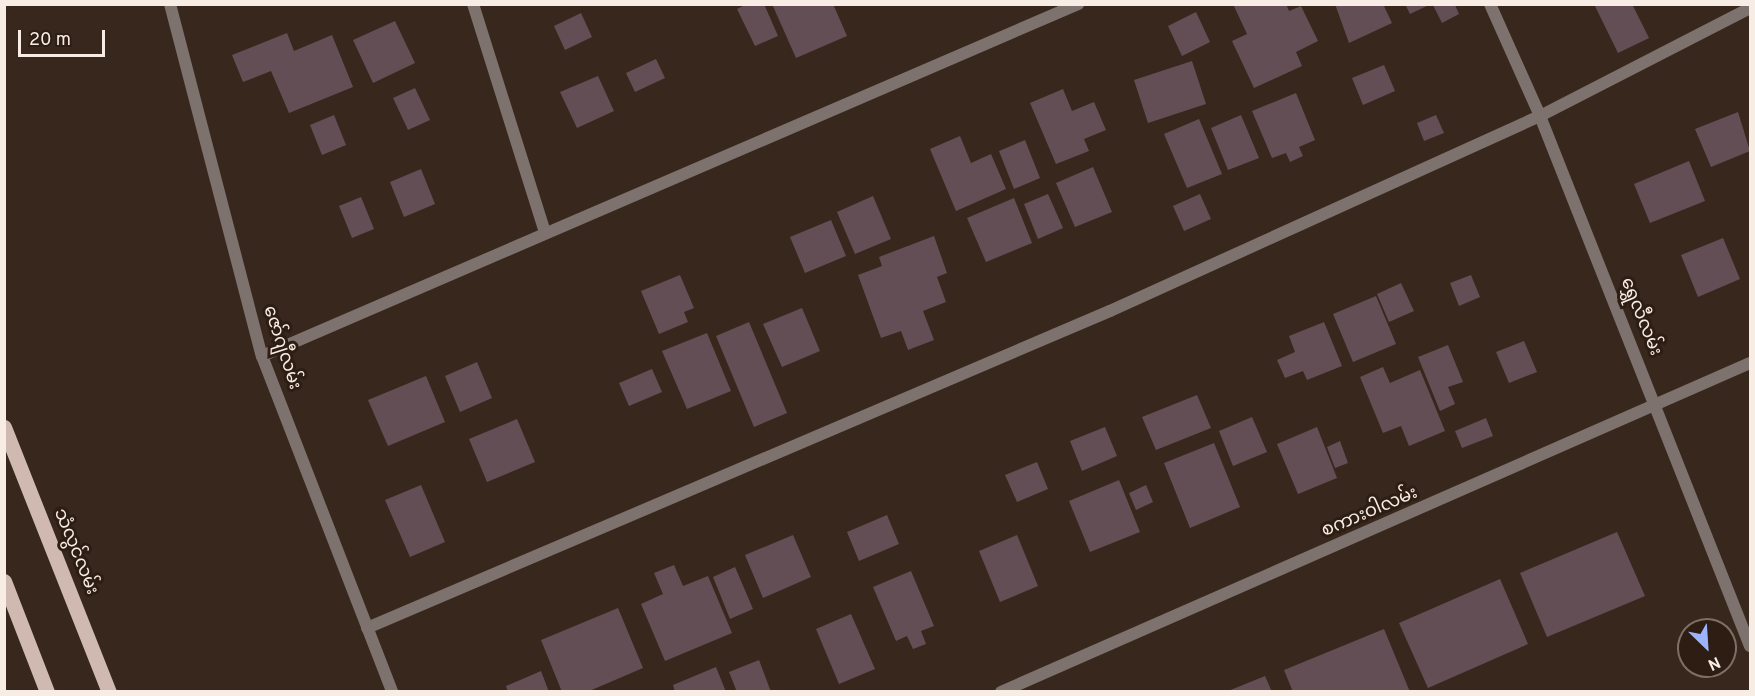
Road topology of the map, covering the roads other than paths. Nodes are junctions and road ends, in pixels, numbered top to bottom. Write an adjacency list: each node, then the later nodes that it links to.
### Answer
1 (170, 4): 8 (street, ဇော်ဂျီလမ်း)
2 (473, 4): 7 (street)
3 (1077, 4): 7 (street)
4 (1490, 4): 6 (street, ရွှေလီလမ်း)
5 (1750, 8): 6 (street)
6 (1540, 116): 10 (street, ရွှေလီလမ်း); 13 (street)
7 (545, 233): 8 (street)
8 (262, 356): 13 (street, ဇော်ဂျီလမ်း)
9 (1750, 363): 10 (street, စကားဝါလမ်း)
10 (1657, 408): 14 (street, ရွှေလီလမ်း); 18 (street, စကားဝါလမ်း)
11 (4, 427): 16 (main road, သံလွင်လမ်း)
12 (4, 581): 15 (main road)
13 (367, 628): 17 (street, ဇော်ဂျီလမ်း)
14 (1750, 646)
15 (47, 691)
16 (110, 692)
17 (392, 692)
18 (1001, 692)

